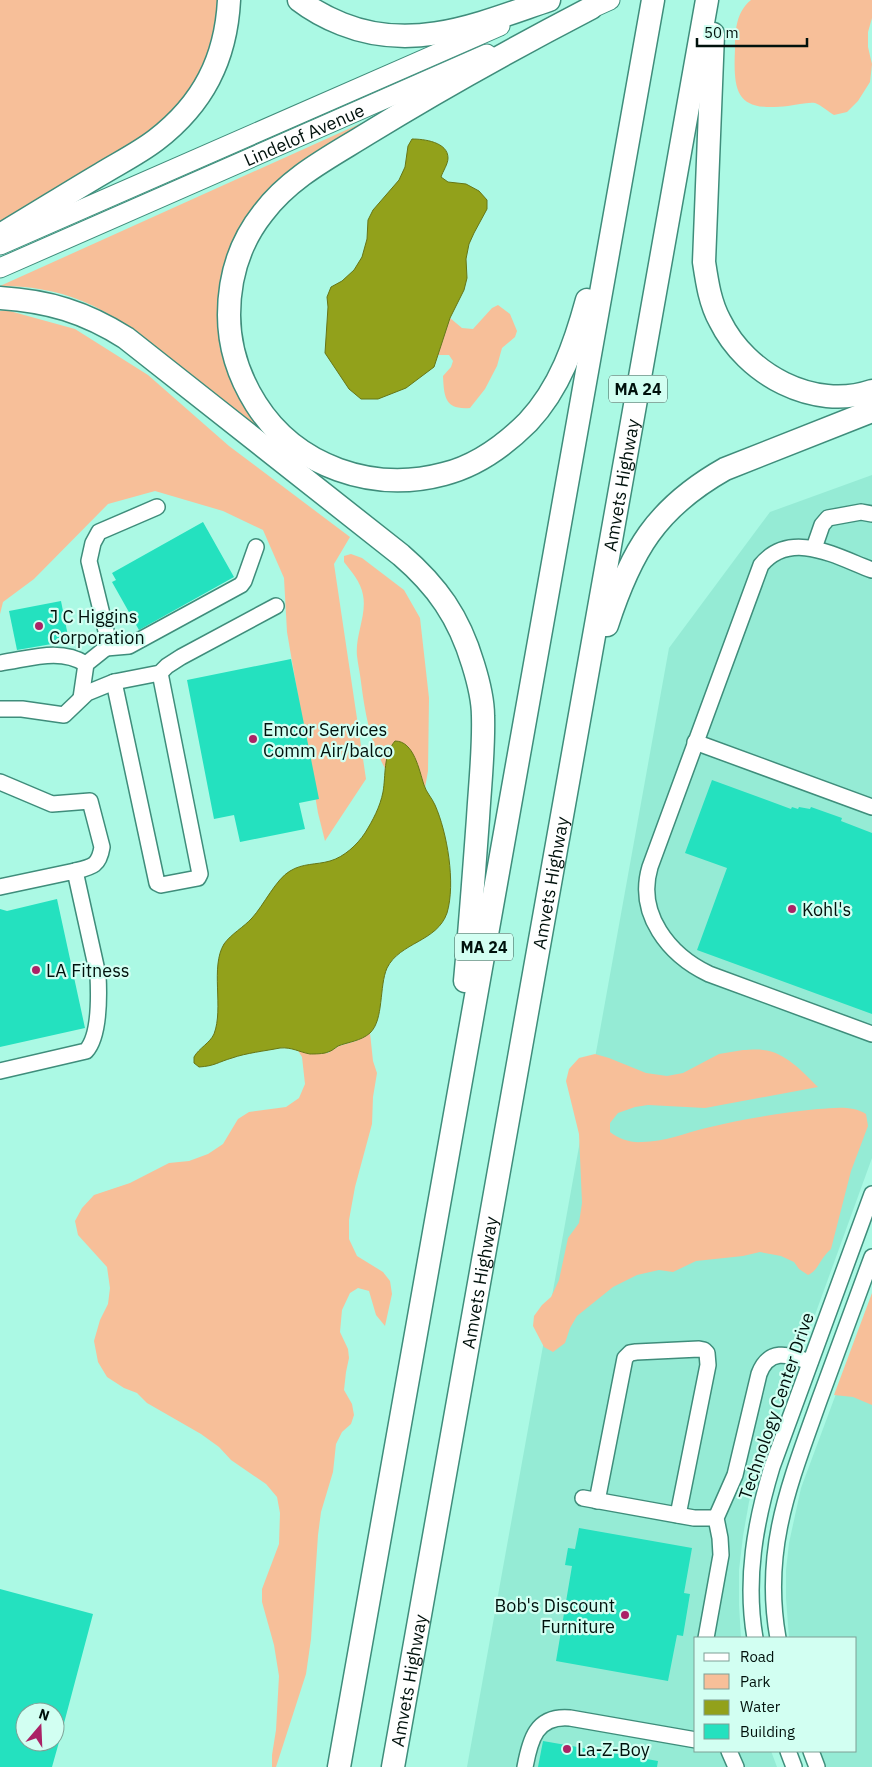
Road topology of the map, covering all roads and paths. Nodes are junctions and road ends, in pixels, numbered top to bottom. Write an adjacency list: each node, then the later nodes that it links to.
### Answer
1 (229, 0): 10 (highway)
2 (299, 0): 3 (highway)
3 (549, 0)
4 (558, 0): 11 (main road, Lindelof Avenue)
5 (653, 0): 9 (highway, MA 24)
6 (707, 0): 30 (highway, Amvets Highway / MA 24)
7 (715, 0): 14 (highway)
8 (600, 4): 9 (highway); 12 (main road, Lindelof Avenue)
9 (630, 127): 38 (highway, MA 24)
10 (0, 235)
11 (0, 245)
12 (0, 268)
13 (0, 298): 38 (highway)
14 (872, 390)
15 (872, 410): 30 (highway)
16 (157, 507): 22 (street)
17 (872, 514): 19 (street)
18 (256, 547): 22 (street)
19 (814, 548): 20 (street); 29 (street)
20 (872, 570)
21 (276, 606): 25 (street)
22 (106, 648): 24 (street)
23 (0, 663): 24 (street)
24 (86, 664): 27 (street)
25 (160, 673): 26 (street); 26 (street)
26 (114, 682): 27 (street)
27 (80, 698): 28 (street)
28 (0, 709)
29 (695, 742): 32 (street); 35 (street)
30 (569, 778): 51 (highway, Amvets Highway / MA 24)
31 (0, 782): 33 (street)
32 (872, 807)
33 (75, 871): 34 (street); 36 (street)
34 (0, 887)
35 (872, 1034)
36 (0, 1071)
37 (872, 1194): 40 (street, Technology Center Drive)
38 (431, 1252): 50 (highway, MA 24)
39 (872, 1257): 45 (street)
40 (810, 1362): 42 (street); 44 (street, Technology Center Drive)
41 (678, 1515): 41 (street); 42 (street)
42 (716, 1518): 43 (street)
43 (706, 1637)
44 (755, 1637)
45 (778, 1637)
46 (694, 1740): 52 (street)
47 (729, 1752): 53 (street)
48 (788, 1752): 54 (street)
49 (811, 1752): 55 (street)
50 (340, 1767)
51 (393, 1767)
52 (525, 1767)
53 (736, 1767)
54 (794, 1767)
55 (817, 1767)

